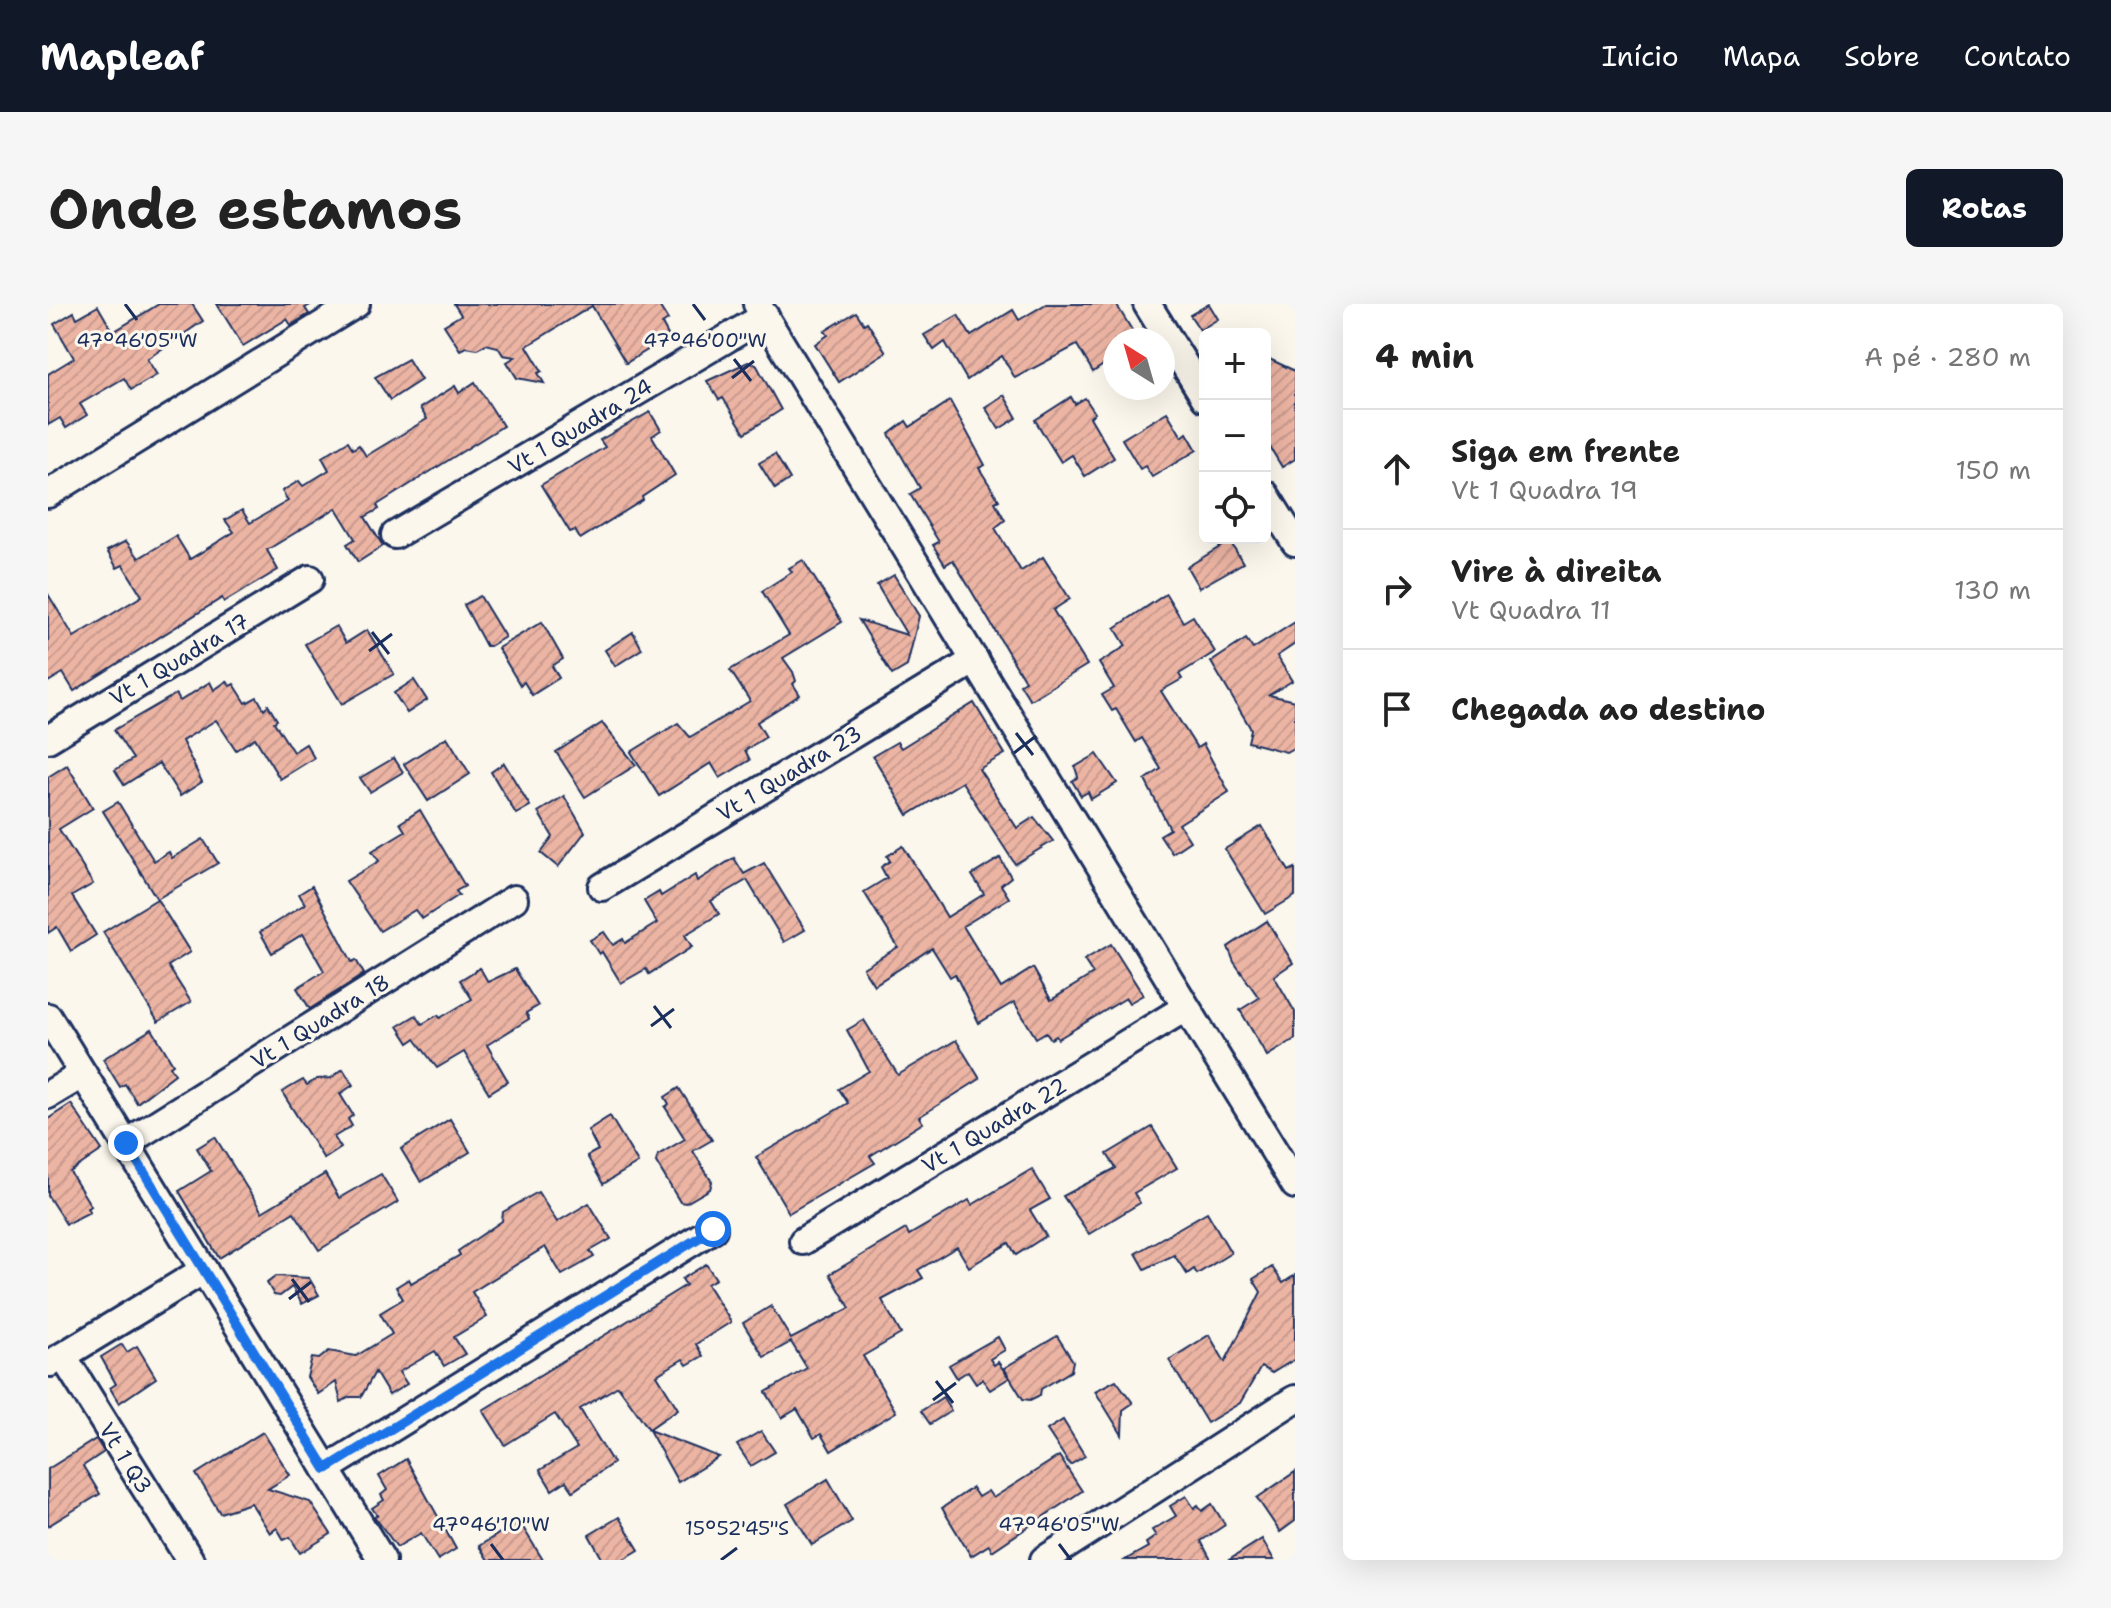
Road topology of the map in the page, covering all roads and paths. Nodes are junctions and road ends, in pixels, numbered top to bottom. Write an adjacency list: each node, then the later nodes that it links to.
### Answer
1 (356, 304): 5 (street)
2 (1147, 304): 4 (street)
3 (761, 310): 7 (street, Vt 1 Quadra 24); 10 (street)
4 (1199, 388)
5 (48, 494)
6 (1271, 504): 8 (street)
7 (395, 535)
8 (1295, 542)
9 (310, 579): 11 (street, Vt 1 Quadra 17)
10 (975, 660): 12 (street, Vt 1 Quadra 23); 14 (street)
11 (48, 739)
12 (602, 887)
13 (514, 899): 18 (street, Vt 1 Quadra 18)
14 (1185, 1008): 19 (street); 21 (street, Vt 1 Quadra 22)
15 (48, 1017): 16 (street)
16 (83, 1074): 17 (street); 18 (street)
17 (48, 1095)
18 (126, 1143): 22 (street)
19 (1295, 1185)
20 (713, 1229): 25 (street)
21 (803, 1241)
22 (204, 1270): 23 (street); 25 (street)
23 (56, 1360): 26 (street, Vt 1 Q3)
24 (1295, 1399): 28 (street)
25 (326, 1469): 27 (street)
26 (190, 1560)
27 (382, 1560)
28 (1044, 1560)

